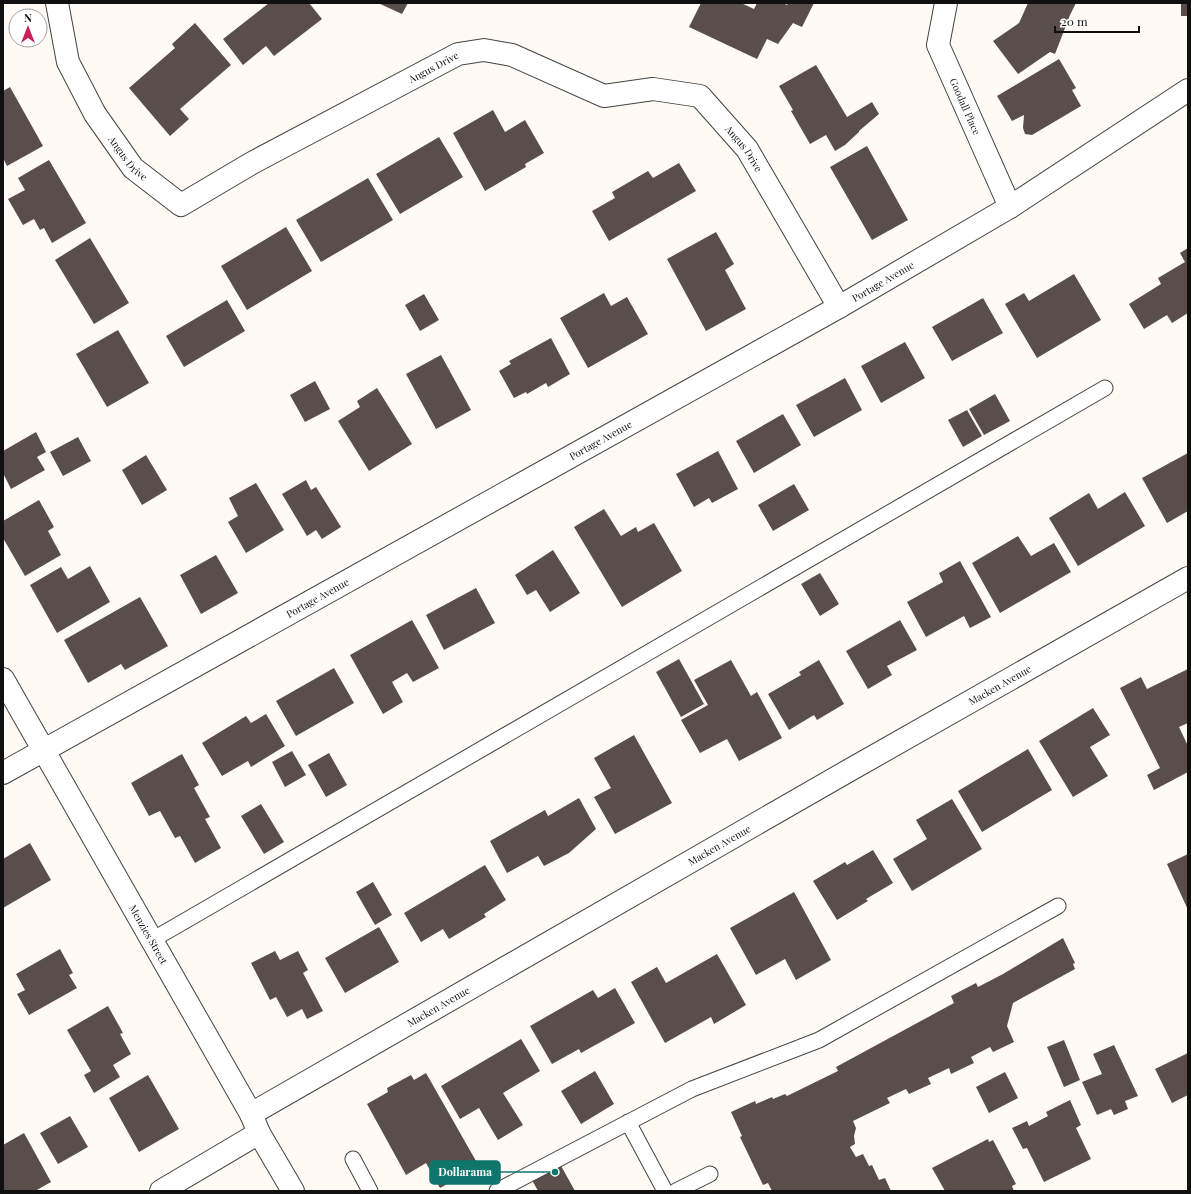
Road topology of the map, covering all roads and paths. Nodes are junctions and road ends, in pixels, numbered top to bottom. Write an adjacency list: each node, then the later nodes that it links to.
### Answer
1 (57, 3): 5 (street, Angus Drive)
2 (946, 3): 4 (street, Goodall Place)
3 (1188, 90): 4 (street, Portage Avenue)
4 (1010, 207): 5 (street, Portage Avenue)
5 (839, 307): 9 (street, Portage Avenue)
6 (1105, 388): 12 (lane)
7 (1188, 578): 14 (street, Macken Avenue)
8 (3, 679): 9 (street, Menzies Street)
9 (44, 749): 10 (street, Portage Avenue); 12 (street, Menzies Street)
10 (3, 773)
11 (1058, 906): 13 (lane)
12 (152, 940): 14 (street, Menzies Street)
13 (628, 1122): 20 (lane); 21 (lane)
14 (255, 1124): 17 (street, Macken Avenue); 18 (street, Menzies Street)
15 (353, 1159): 19 (lane)
16 (710, 1174): 22 (lane)
17 (161, 1191)
18 (293, 1191)
19 (370, 1191)
20 (496, 1191)
21 (665, 1191)
22 (676, 1191)

